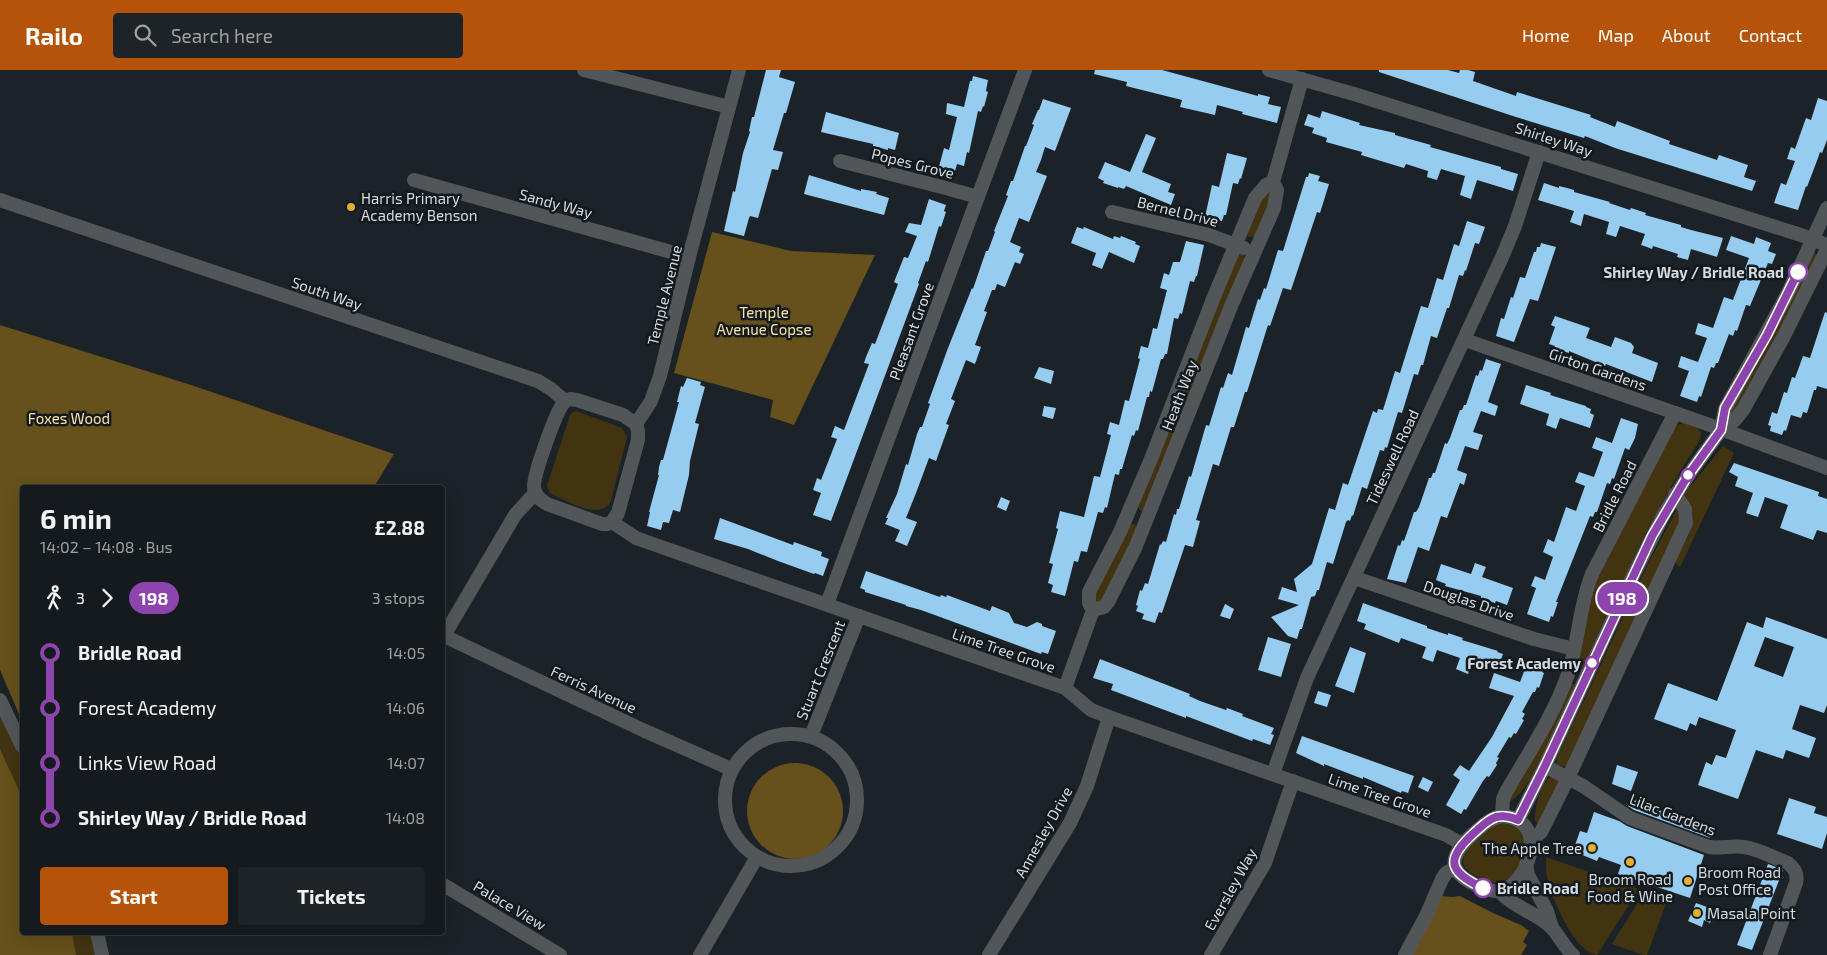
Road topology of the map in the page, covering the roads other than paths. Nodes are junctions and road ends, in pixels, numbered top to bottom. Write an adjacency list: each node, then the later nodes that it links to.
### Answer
1 (584, 70): 6 (street)
2 (739, 70): 6 (street, Temple Avenue)
3 (1025, 70): 11 (street, Pleasant Grove)
4 (1268, 70): 5 (street, Shirley Way)
5 (1302, 79): 7 (street, Shirley Way); 10 (street, Heath Way)
6 (729, 107): 19 (street, Temple Avenue)
7 (1539, 152): 15 (street, Shirley Way); 20 (street, Tideswell Road)
8 (840, 162): 11 (street, Popes Grove)
9 (414, 180): 19 (street, Sandy Way)
10 (1273, 182): 16 (street, Heath Way); 18 (street, Heath Way)
11 (978, 197): 32 (street, Pleasant Grove)
12 (0, 200): 21 (street, South Way)
13 (1827, 208): 15 (street)
14 (1112, 212): 16 (street, Bernel Drive)
15 (1813, 240): 17 (street, Shirley Way); 24 (street)
16 (1236, 244): 18 (street, Bernel Drive); 28 (street, Heath Way)
17 (1827, 247): 24 (street)
18 (1254, 252): 29 (street, Heath Way)
19 (689, 257): 23 (street, Temple Avenue)
20 (1465, 340): 22 (street, Girton Gardens); 31 (street, Tideswell Road)
21 (565, 401): 23 (street); 26 (street)
22 (1675, 413): 24 (street, Girton Gardens); 37 (street, Bridle Road)
23 (636, 424): 30 (street)
24 (1721, 430): 25 (street, Girton Gardens); 27 (street)
25 (1827, 468)
26 (535, 493): 30 (street, Lime Tree Grove); 35 (street)
27 (1675, 494): 43 (street); 46 (street)
28 (1128, 513): 29 (street); 33 (street, Heath Way)
29 (1147, 521): 33 (street, Heath Way)
30 (612, 522): 32 (street, Lime Tree Grove)
31 (1355, 578): 37 (street, Douglas Drive); 45 (street, Tideswell Road)
32 (827, 604): 34 (street, Lime Tree Grove)
33 (1093, 610): 38 (street, Heath Way)
34 (859, 616): 38 (street, Lime Tree Grove); 41 (street, Stuart Crescent)
35 (445, 635)
36 (445, 639): 44 (street, Ferris Avenue)
37 (1574, 649): 48 (street, Bridle Road)
38 (1065, 688): 40 (street, Lime Tree Grove)
39 (0, 700): 42 (street)
40 (1109, 718): 45 (street, Lime Tree Grove); 62 (street, Annesley Drive)
41 (811, 736): 44 (street, Stuart Crescent); 52 (street, Stuart Crescent)
42 (20, 742)
43 (1545, 766): 46 (street, Lilac Gardens); 49 (street)
44 (732, 770): 52 (street, Stuart Crescent)
45 (1273, 774): 47 (street, Lime Tree Grove)
46 (1568, 778): 50 (street); 66 (street, Lilac Gardens)
47 (1293, 781): 51 (street, Lime Tree Grove); 63 (street, Eversley Way)
48 (1502, 816): 49 (street); 51 (street)
49 (1518, 820): 50 (street)
50 (1532, 840): 53 (street)
51 (1462, 844): 54 (street)
52 (757, 857): 61 (street)
53 (1526, 864): 56 (street); 57 (street)
54 (1455, 868): 56 (street); 64 (street)
55 (445, 886): 60 (street, Palace View)
56 (1499, 891): 57 (street)
57 (1552, 928): 65 (street)
58 (98, 935): 59 (street)
59 (102, 955)
60 (560, 955)
61 (700, 955)
62 (989, 955)
63 (1212, 955)
64 (1405, 955)
65 (1573, 955)
66 (1770, 955)

